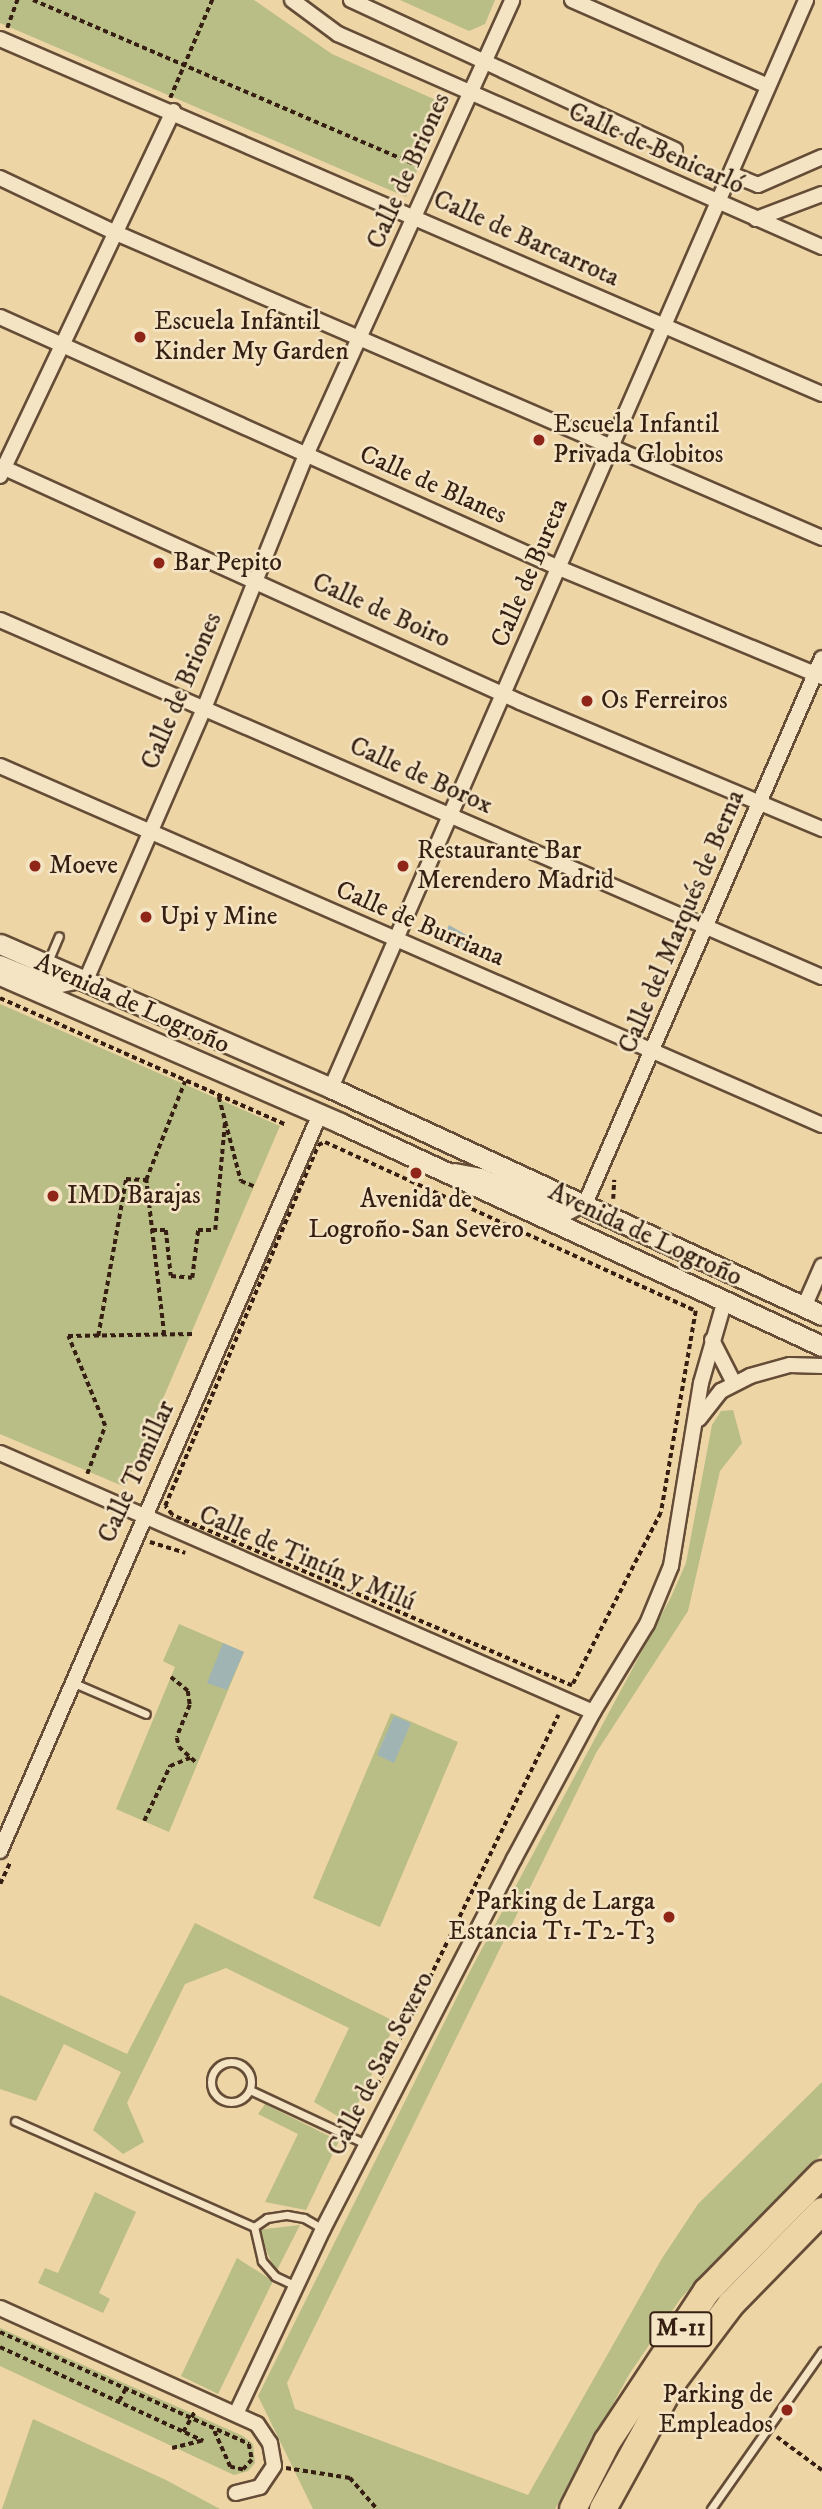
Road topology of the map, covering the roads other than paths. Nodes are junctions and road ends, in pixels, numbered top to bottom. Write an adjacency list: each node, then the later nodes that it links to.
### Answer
1 (292, 0): 9 (street, Calle de Benicarló)
2 (351, 0): 7 (street)
3 (512, 0): 7 (street, Calle de Briones)
4 (572, 0): 8 (street)
5 (806, 0): 8 (street, Calle de Bureta)
6 (4, 33): 10 (street, Calle de Barcarrota)
7 (484, 65): 9 (street, Calle de Briones); 11 (street)
8 (768, 86): 13 (street, Calle de Bureta)
9 (470, 94): 16 (street, Calle de Benicarló); 17 (street, Calle de Briones)
10 (173, 111): 17 (street, Calle de Barcarrota); 19 (street)
11 (675, 150)
12 (822, 157): 13 (street)
13 (731, 174): 16 (street, Calle de Bureta)
14 (0, 178): 19 (street)
15 (822, 194): 18 (street)
16 (719, 205): 18 (street, Calle de Benicarló); 22 (street, Calle de Bureta)
17 (415, 216): 22 (street, Calle de Barcarrota); 23 (street, Calle de Briones)
18 (756, 219): 20 (street, Calle de Benicarló)
19 (116, 233): 23 (street); 24 (street)
20 (822, 247)
21 (0, 317): 24 (street, Calle de Blanes)
22 (664, 328): 25 (street, Calle de Barcarrota); 26 (street, Calle de Bureta)
23 (360, 341): 26 (street); 27 (street, Calle de Briones)
24 (64, 348): 27 (street, Calle de Blanes); 28 (street)
25 (822, 394)
26 (611, 449): 29 (street); 30 (street, Calle de Bureta)
27 (306, 455): 30 (street, Calle de Blanes); 31 (street, Calle de Briones)
28 (1, 470): 31 (street, Calle de Boiro)
29 (822, 538)
30 (559, 568): 34 (street, Calle de Blanes); 35 (street, Calle de Bureta)
31 (256, 582): 35 (street, Calle de Boiro); 36 (street, Calle de Briones)
32 (0, 620): 36 (street, Calle de Borox)
33 (822, 658): 34 (street, Calle del Marqués de Berna)
34 (819, 676): 38 (street, Calle del Marqués de Berna)
35 (505, 694): 38 (street, Calle de Boiro); 39 (street, Calle de Bureta)
36 (205, 706): 39 (street, Calle de Borox); 41 (street, Calle de Briones)
37 (0, 766): 41 (street, Calle de Burriana)
38 (759, 802): 40 (street, Calle de Boiro); 42 (street, Calle del Marqués de Berna)
39 (451, 817): 42 (street, Calle de Borox); 44 (street, Calle de Bureta)
40 (822, 830)
41 (147, 833): 44 (street, Calle de Burriana); 50 (street, Calle de Briones)
42 (704, 926): 49 (street, Calle de Borox); 51 (street, Calle del Marqués de Berna)
43 (59, 936): 47 (lane)
44 (397, 941): 51 (street, Calle de Burriana); 52 (street, Calle de Bureta)
45 (0, 944): 47 (main road, Avenida de Logroño)
46 (0, 963): 50 (street, Avenida de Logroño)
47 (47, 965): 50 (main road, Avenida de Logroño)
48 (0, 975): 53 (main road, Avenida de Logroño)
49 (822, 977)
50 (86, 980): 52 (main road, Avenida de Logroño)
51 (655, 1051): 54 (street, Calle de Burriana); 56 (street, Calle del Marqués de Berna)
52 (331, 1088): 53 (main road); 56 (main road, Avenida de Logroño)
53 (320, 1114): 55 (main road, Avenida de Logroño); 67 (street, Calle Tomillar)
54 (822, 1125)
55 (446, 1172): 56 (street, Avenida de Logroño); 58 (main road, Avenida de Logroño)
56 (585, 1204): 59 (main road, Avenida de Logroño)
57 (822, 1266): 59 (street)
58 (725, 1300): 59 (main road); 61 (street, Calle de San Severo); 62 (main road, Avenida de Logroño)
59 (803, 1307): 60 (main road, Avenida de Logroño)
60 (822, 1315)
61 (712, 1340): 64 (street); 65 (street, Calle de San Severo)
62 (822, 1346)
63 (822, 1366): 64 (street)
64 (734, 1383): 65 (street, Calle de San Severo)
65 (697, 1423): 69 (street, Calle de San Severo)
66 (0, 1453): 67 (street, Calle de Tintín y Milú)
67 (144, 1515): 68 (street, Calle Tomillar); 69 (street, Calle de Tintín y Milú)
68 (73, 1683): 70 (lane); 71 (street, Calle Tomillar)
69 (593, 1712): 74 (street, Calle de San Severo)
70 (146, 1714)
71 (0, 1851)
72 (250, 2090): 72 (lane); 74 (lane)
73 (15, 2121): 77 (lane)
74 (367, 2145): 78 (street, Calle de San Severo)
75 (822, 2174): 84 (highway, M-11)
76 (822, 2211): 85 (highway, M-11)
77 (254, 2227): 78 (lane); 79 (lane)
78 (323, 2229): 79 (street, Calle de San Severo)
79 (296, 2286): 82 (street, Calle de San Severo)
80 (0, 2308): 82 (street)
81 (822, 2351): 86 (lane)
82 (236, 2414): 83 (street)
83 (236, 2493)
84 (573, 2509)
85 (603, 2509)
86 (711, 2509)

